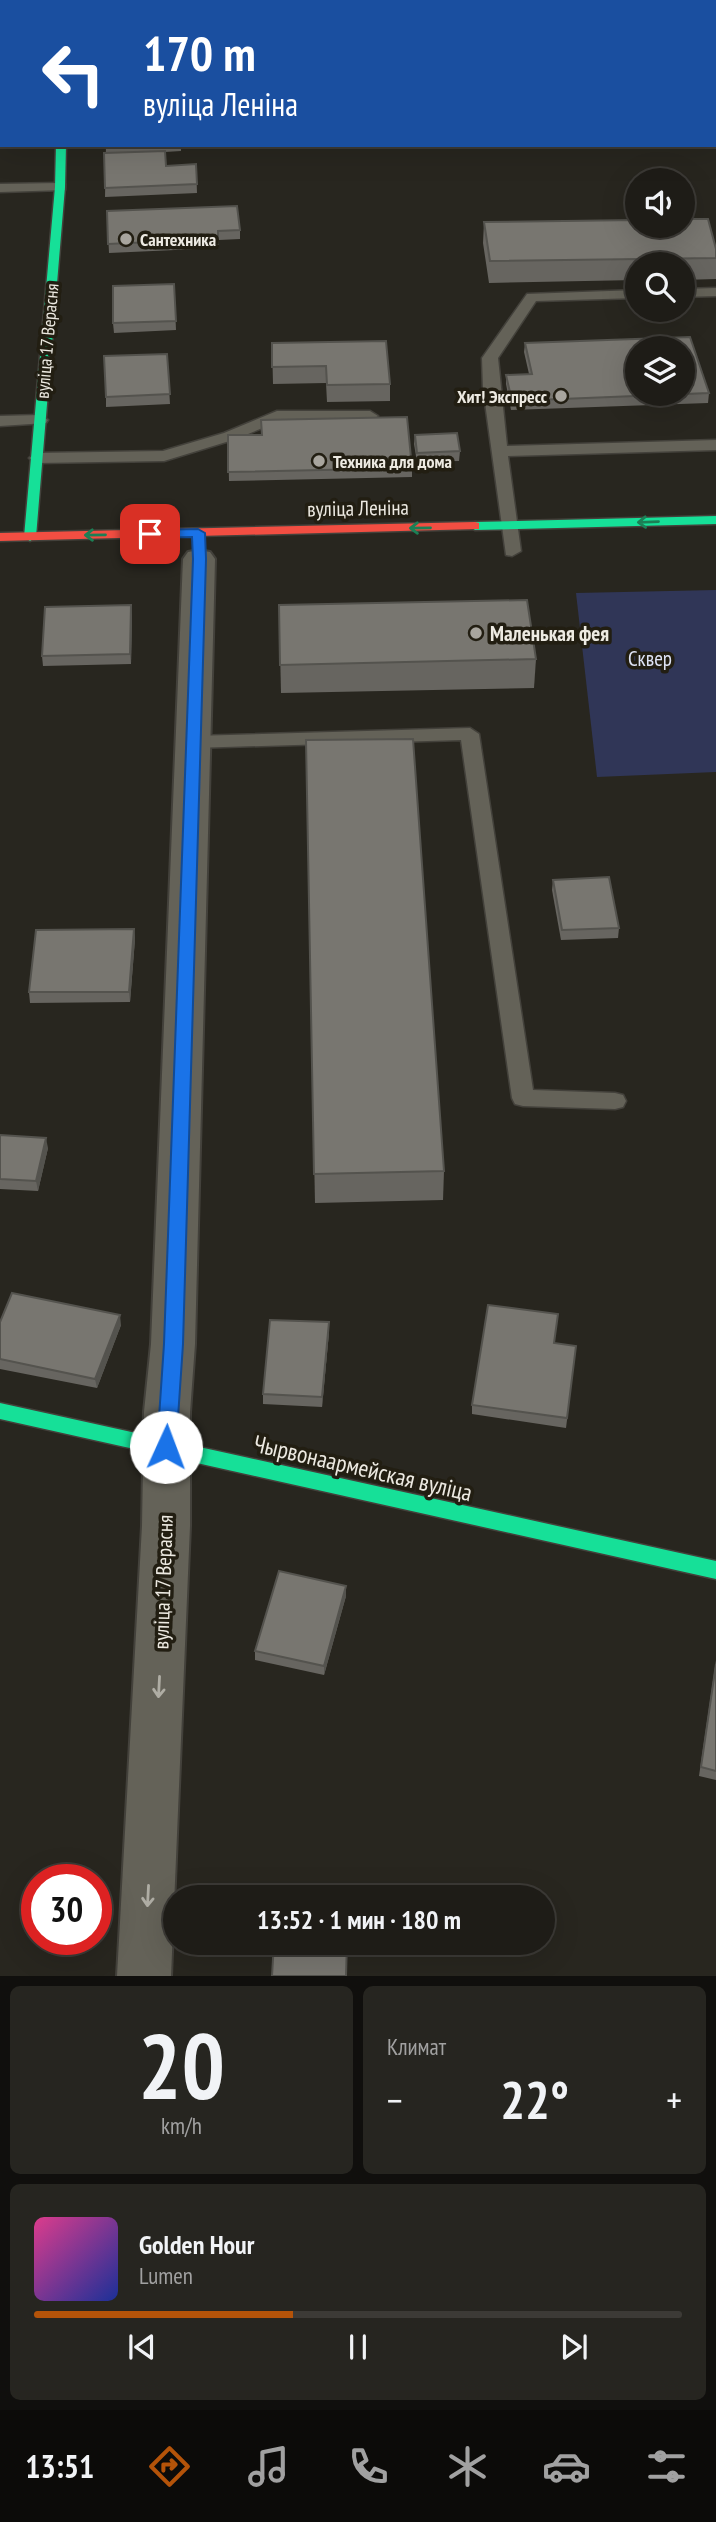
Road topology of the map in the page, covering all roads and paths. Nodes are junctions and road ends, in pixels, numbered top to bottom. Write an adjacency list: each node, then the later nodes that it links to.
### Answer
1 (61, 147): 2 (main road, вуліца 17 Верасня)
2 (60, 187): 3 (lane); 8 (main road, вуліца 17 Верасня)
3 (0, 188)
4 (716, 292): 5 (lane)
5 (695, 293)
6 (625, 294): 11 (lane)
7 (370, 416): 12 (lane)
8 (40, 420): 9 (lane); 12 (main road, вуліца 17 Верасня)
9 (0, 421)
10 (716, 445): 11 (lane)
11 (500, 451): 14 (lane)
12 (37, 458): 16 (main road, вуліца 17 Верасня)
13 (716, 520): 14 (main road, вуліца Леніна, one-way to 14)
14 (509, 526): 17 (lane); 18 (main road, вуліца Леніна, one-way to 18)
15 (0, 537): 16 (main road, вуліца Леніна)
16 (30, 543): 18 (main road, вуліца Леніна, one-way to 16)
17 (512, 551)
18 (199, 552): 19 (street, вуліца 17 Верасня)
19 (193, 742): 20 (lane); 22 (street, вуліца 17 Верасня)
20 (615, 1101)
21 (0, 1410): 22 (main road, Чырвонаармейская вуліца)
22 (166, 1447): 23 (main road, Чырвонаармейская вуліца); 24 (street, вуліца 17 Верасня, one-way to 24)
23 (716, 1570)
24 (144, 1976)

